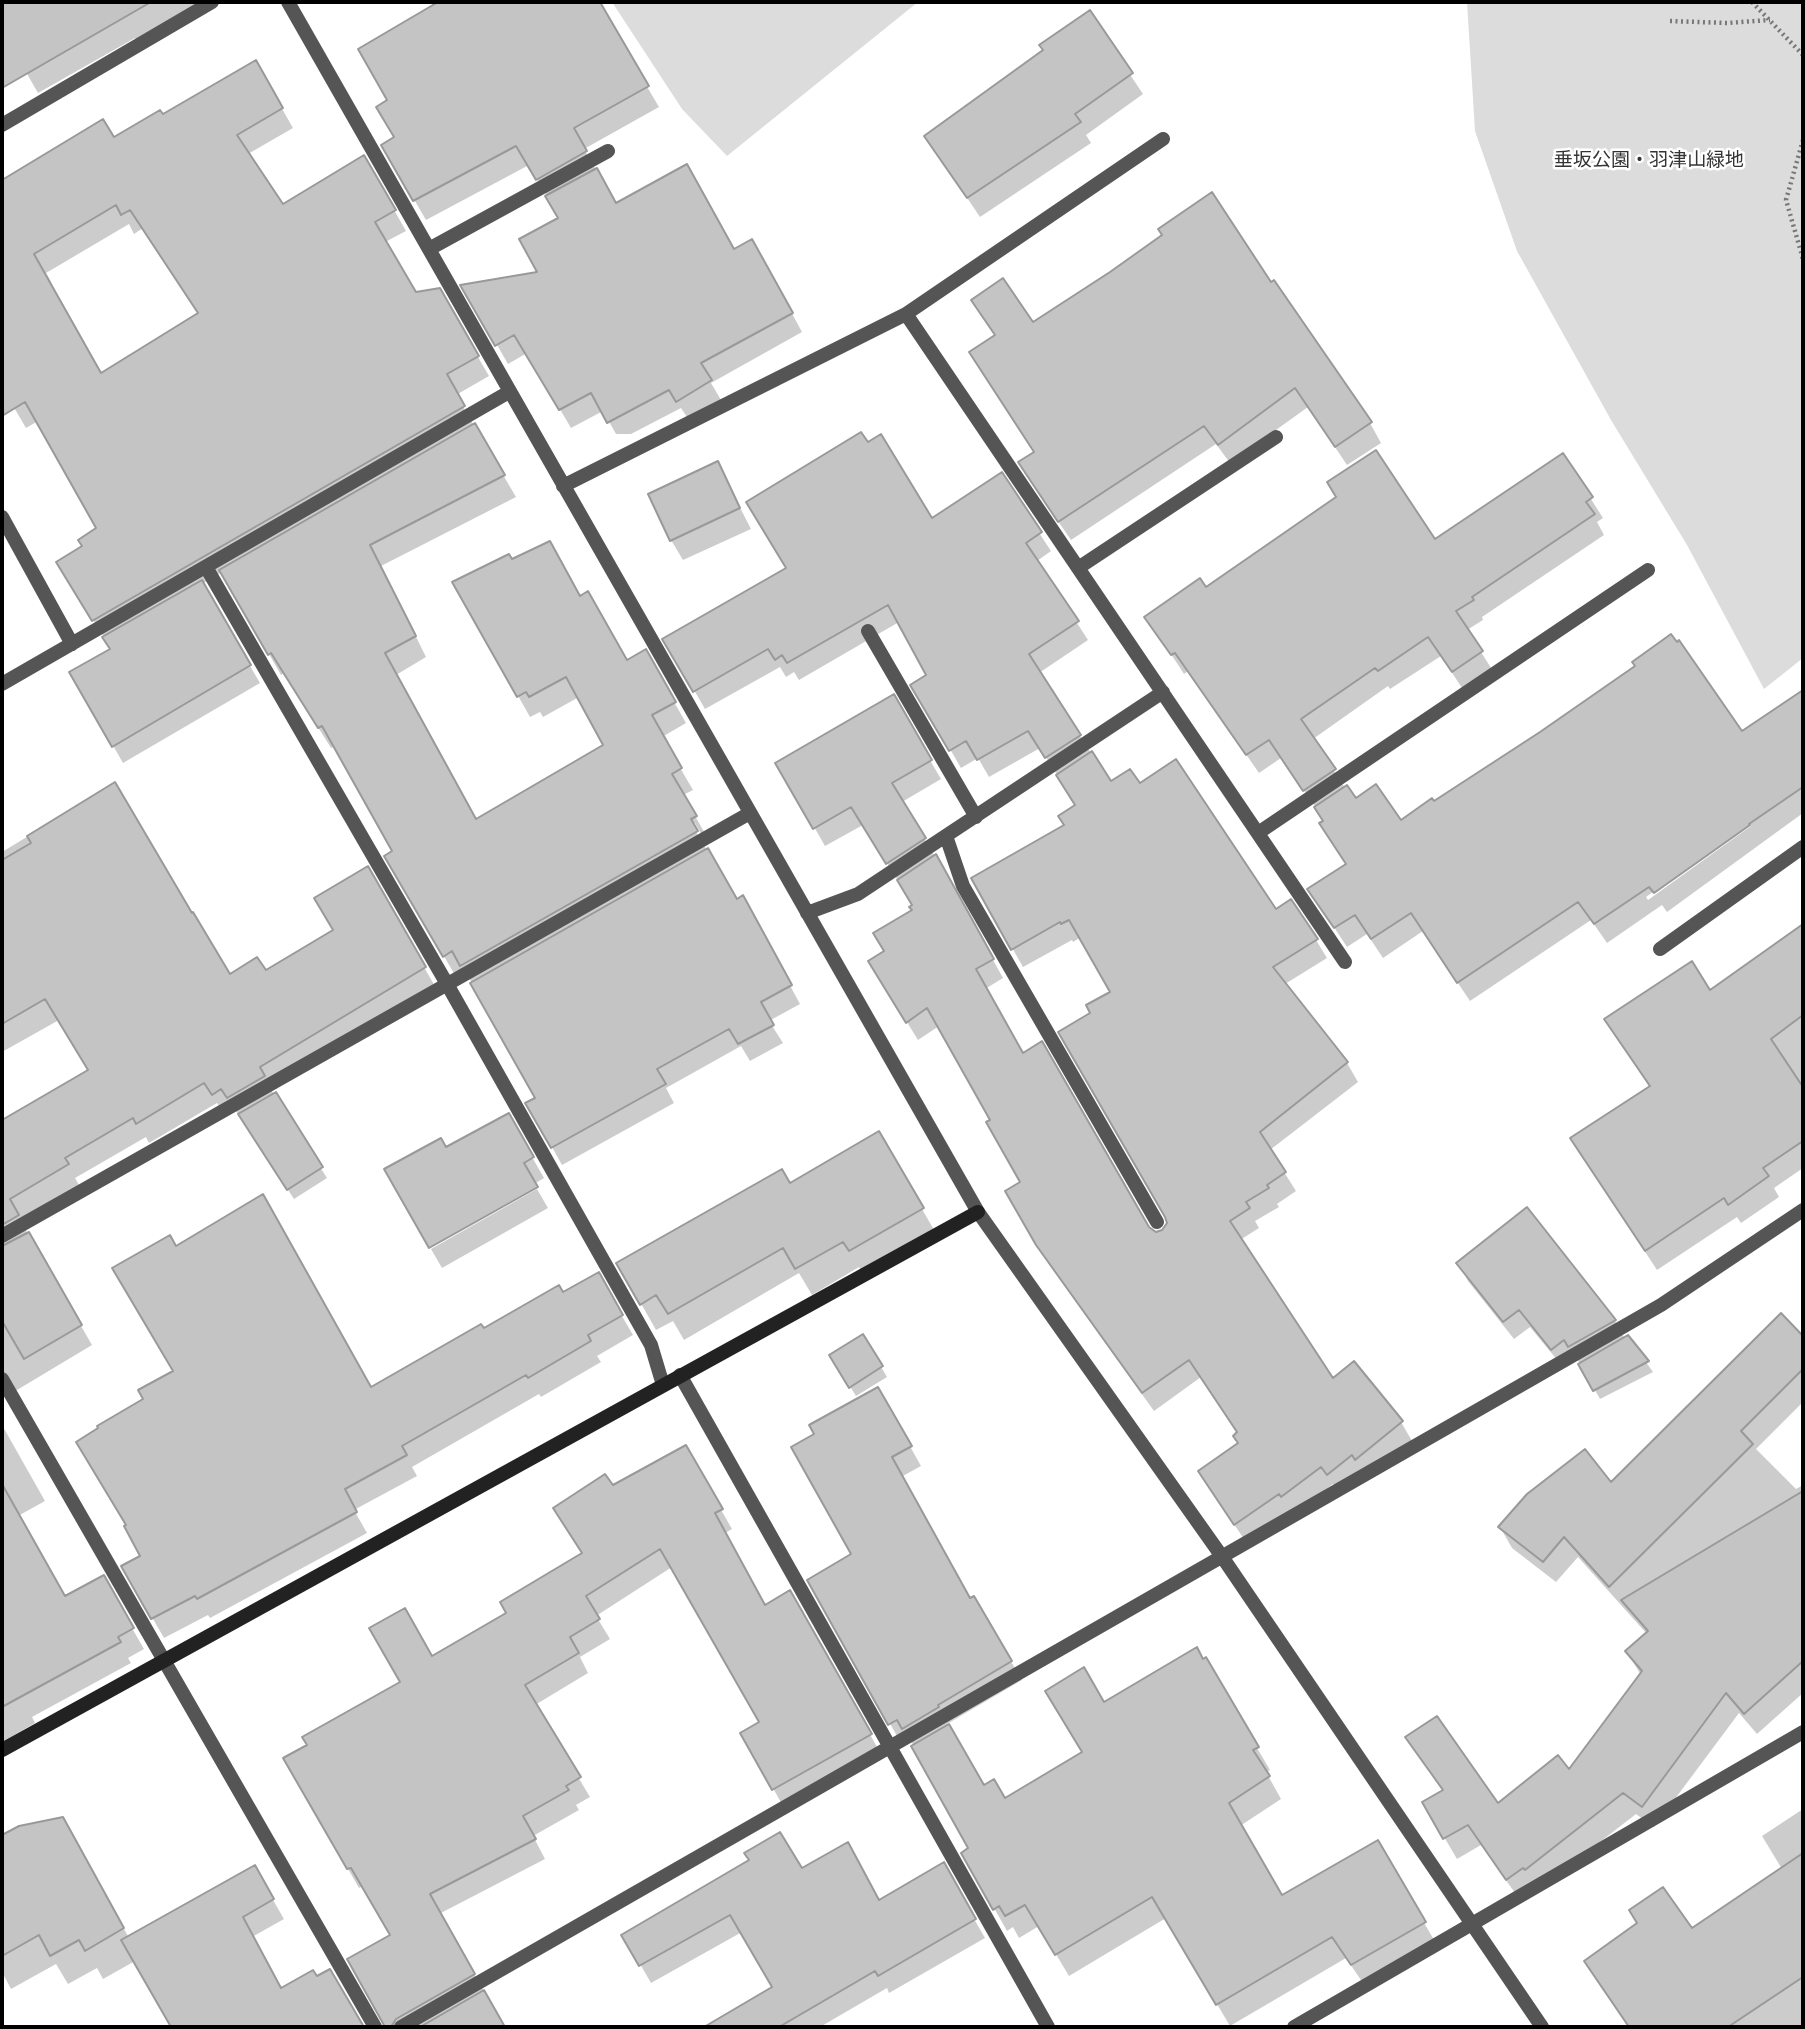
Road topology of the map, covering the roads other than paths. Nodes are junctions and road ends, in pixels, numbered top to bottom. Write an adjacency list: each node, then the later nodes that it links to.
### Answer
1 (212, 2): 3 (street)
2 (288, 2): 6 (street)
3 (2, 125)
4 (1163, 139): 7 (street)
5 (608, 151): 6 (street)
6 (429, 249): 8 (street)
7 (906, 314): 10 (street); 13 (street)
8 (509, 392): 10 (street); 12 (street)
9 (1276, 437): 13 (street)
10 (563, 486): 19 (street)
11 (2, 517): 16 (street)
12 (206, 567): 16 (street); 27 (street)
13 (1078, 568): 18 (street)
14 (1648, 570): 21 (street)
15 (868, 631): 20 (street)
16 (72, 644): 17 (street)
17 (2, 684)
18 (1163, 692): 20 (street); 21 (street)
19 (750, 813): 24 (street); 27 (street)
20 (976, 817): 22 (street)
21 (1258, 833): 26 (street)
22 (946, 836): 24 (street); 30 (street)
23 (1803, 847): 25 (street)
24 (807, 913): 29 (street)
25 (1660, 949)
26 (1345, 962)
27 (447, 984): 31 (street); 34 (street)
28 (1803, 1210): 35 (street)
29 (978, 1212): 32 (street); 35 (street)
30 (1157, 1222)
31 (2, 1236)
32 (680, 1375): 34 (street); 38 (street)
33 (2, 1379): 36 (street)
34 (663, 1385): 36 (street)
35 (1223, 1558): 38 (street); 40 (street)
36 (164, 1662): 39 (street); 41 (street)
37 (1803, 1732): 40 (street)
38 (891, 1748): 42 (street); 43 (street)
39 (2, 1750)
40 (1472, 1924): 44 (street); 45 (street)
41 (375, 2027)
42 (401, 2027)
43 (1048, 2027)
44 (1294, 2027)
45 (1542, 2027)

